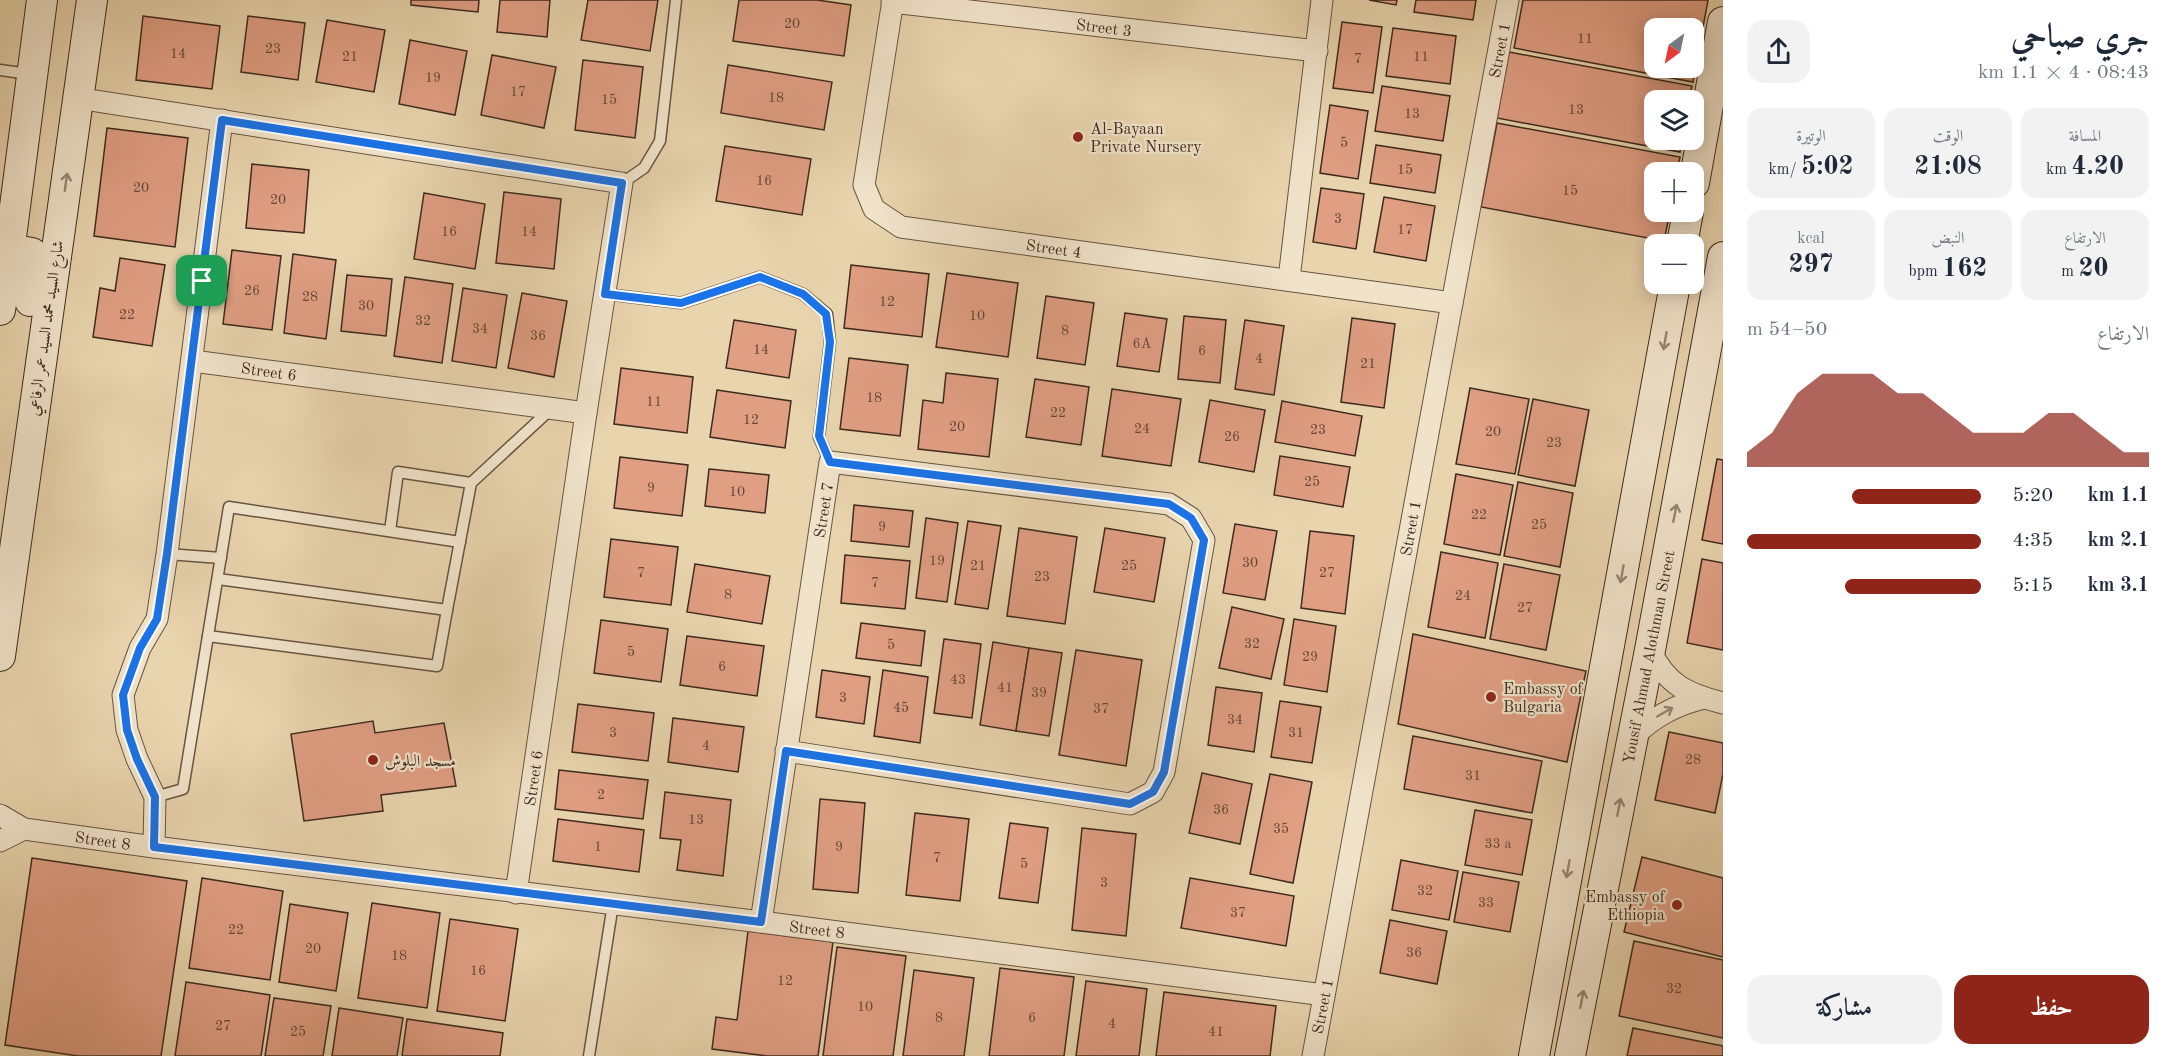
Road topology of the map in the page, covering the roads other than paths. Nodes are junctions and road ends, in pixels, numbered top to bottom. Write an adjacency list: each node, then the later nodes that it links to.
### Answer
1 (42, 0): 11 (street)
2 (60, 0): 16 (street)
3 (92, 0): 12 (street, شارع السيد محمد السيد عمر الرفاعي)
4 (676, 0): 15 (lane)
5 (1322, 0): 9 (street)
6 (1508, 0): 23 (street, Street 1)
7 (892, 1): 9 (street, Street 3); 19 (street, Street 4)
8 (1723, 21): 14 (street)
9 (1317, 51): 19 (street)
10 (0, 70): 11 (lane)
11 (32, 75): 18 (street)
12 (77, 98): 13 (street); 16 (street, شارع السيد محمد السيد عمر الرفاعي, one-way to 12)
13 (222, 120): 15 (street); 24 (street)
14 (1698, 162)
15 (622, 183): 20 (street, Street 6)
16 (61, 212): 31 (street, شارع السيد محمد السيد عمر الرفاعي)
17 (1723, 257): 37 (street, Yousif Ahmad Alothman Street, one-way to 17)
18 (8, 260): 22 (street); 31 (street)
19 (1289, 279): 23 (street, Street 4)
20 (605, 294): 26 (street, Street 6); 27 (lane)
21 (1673, 294): 50 (street, one-way to 50)
22 (0, 303)
23 (1452, 303): 51 (street, Street 1)
24 (193, 361): 25 (street, Street 6); 32 (street)
25 (551, 409): 26 (street, Street 6); 28 (lane)
26 (586, 413): 47 (street, Street 6)
27 (830, 462): 41 (street, Street 7); 41 (street, Street 7)
28 (471, 483): 29 (lane); 30 (lane)
29 (390, 531): 30 (lane); 33 (lane)
30 (460, 542): 35 (lane)
31 (13, 553): 38 (street, شارع السيد محمد السيد عمر الرفاعي)
32 (167, 554): 33 (lane); 42 (street)
33 (221, 558): 34 (lane)
34 (218, 579): 35 (lane); 36 (lane)
35 (447, 610): 36 (lane)
36 (208, 636): 42 (lane)
37 (1650, 650): 39 (street); 40 (street, Yousif Ahmad Alothman Street)
38 (0, 656)
39 (1714, 701): 40 (street, one-way to 39)
40 (1632, 738): 56 (street, Yousif Ahmad Alothman Street, one-way to 40)
41 (786, 751): 49 (street, Street 7)
42 (155, 797): 46 (street)
43 (0, 815): 44 (street, Street 8)
44 (24, 829): 45 (street); 46 (street, Street 8)
45 (0, 841)
46 (154, 847): 47 (street, Street 8)
47 (516, 893): 48 (street, Street 8)
48 (613, 904): 49 (street, Street 8); 52 (lane)
49 (761, 922): 51 (street, Street 8)
50 (1555, 943): 54 (street); 55 (street)
51 (1324, 995): 53 (street, Street 1)
52 (589, 1056)
53 (1313, 1056)
54 (1534, 1056)
55 (1548, 1056)
56 (1570, 1056)

